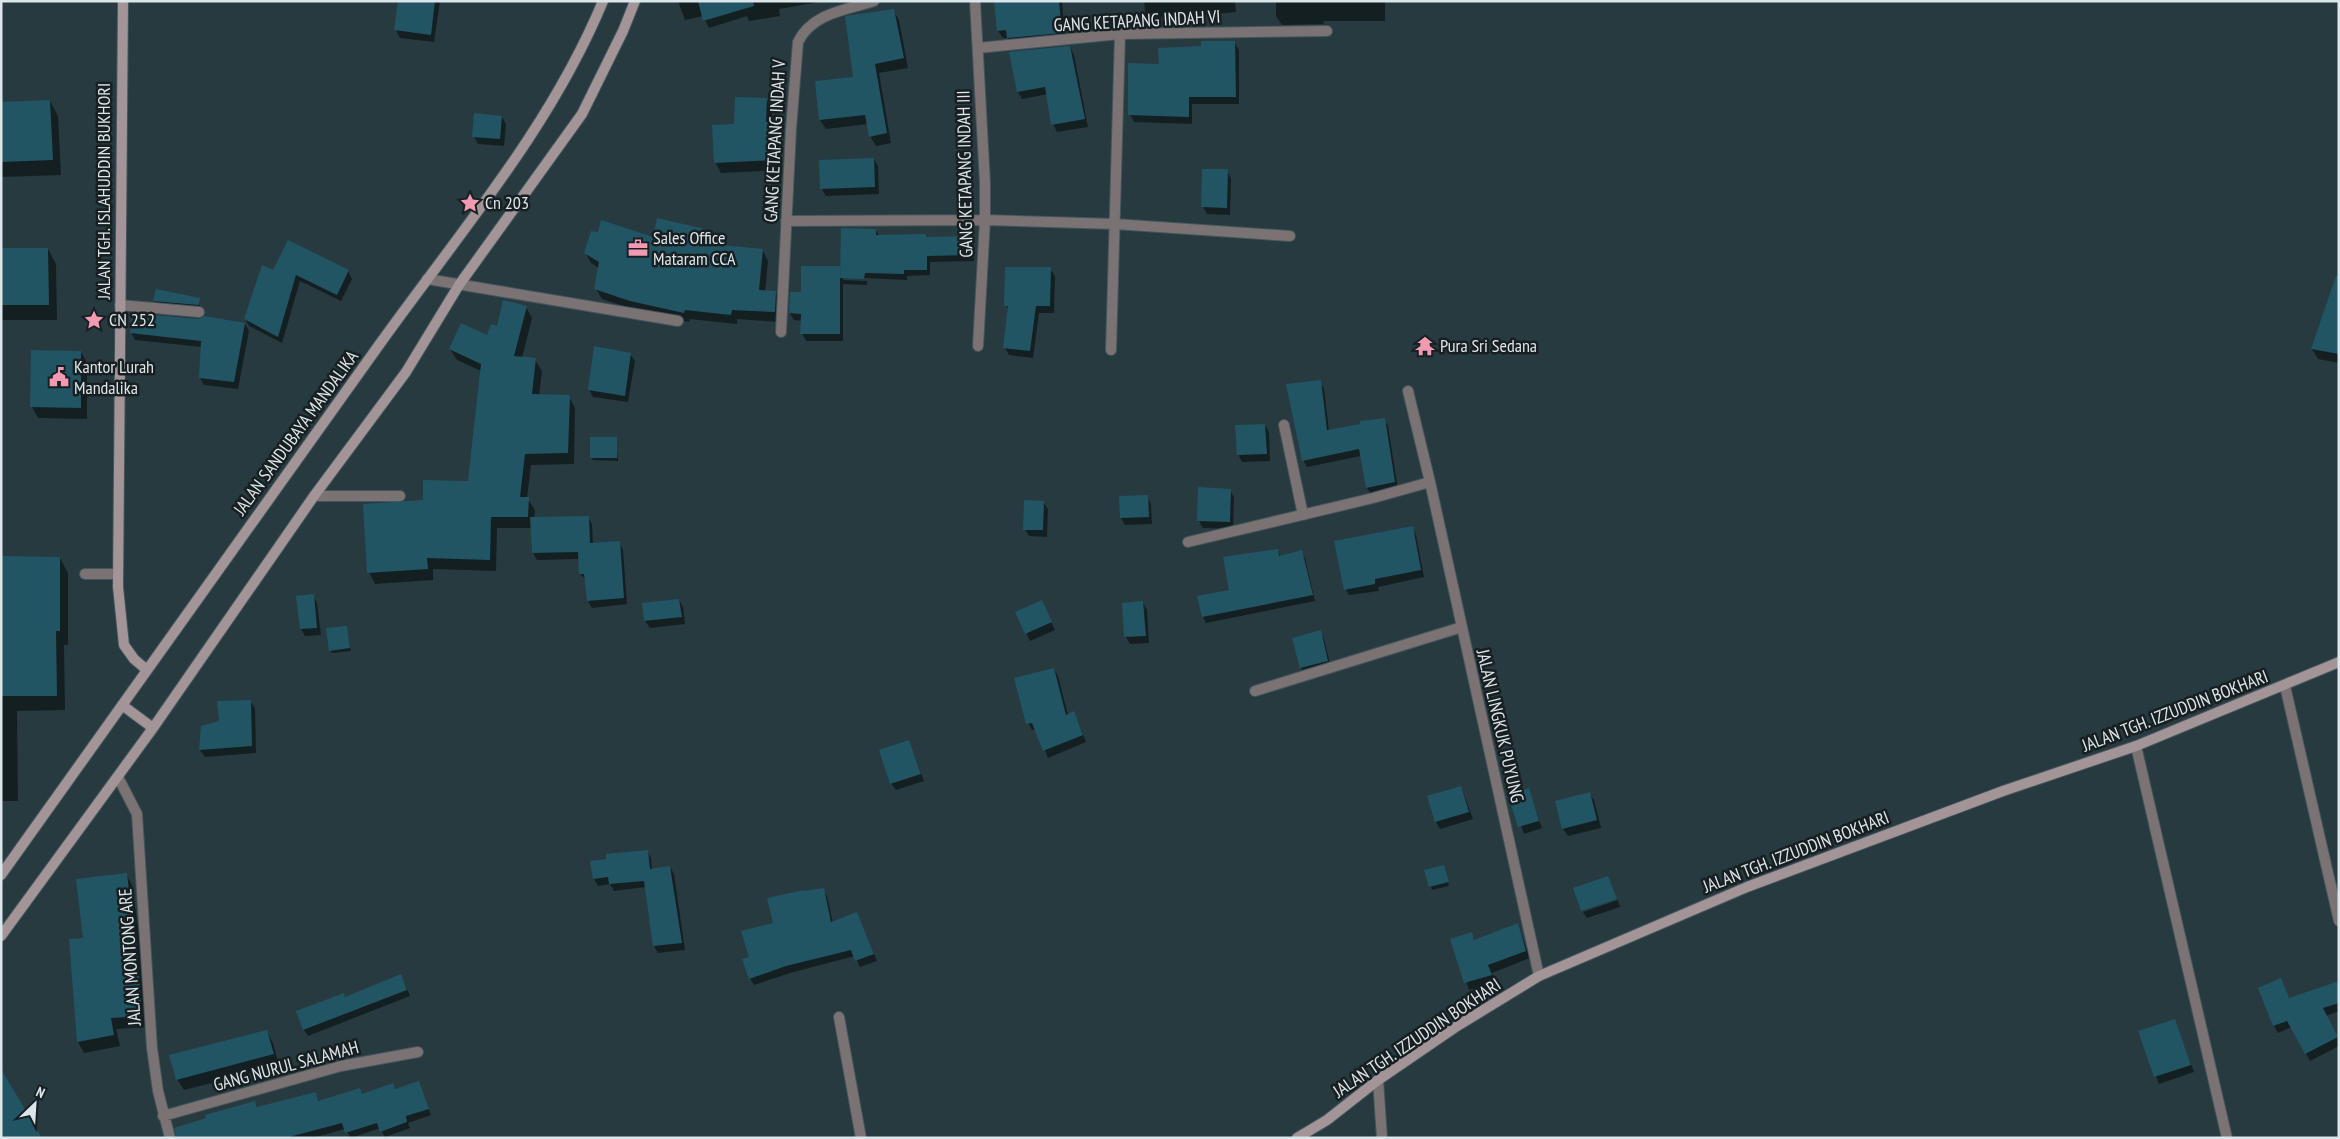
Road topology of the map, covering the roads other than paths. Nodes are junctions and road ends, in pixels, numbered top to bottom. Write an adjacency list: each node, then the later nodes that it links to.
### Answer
1 (123, 1): 15 (main road, JALAN TGH. ISLAHUDDIN BUKHORI)
2 (603, 1): 13 (main road, JALAN SANDUBAYA MANDALIKA)
3 (635, 1): 14 (main road)
4 (874, 1): 10 (street, GANG KETAPANG INDAH V)
5 (975, 1): 8 (street, GANG KETAPANG INDAH III)
6 (1327, 31): 7 (street, GANG KETAPANG INDAH VI)
7 (1120, 34): 8 (street, GANG KETAPANG INDAH VI); 11 (street)
8 (978, 48): 9 (street, GANG KETAPANG INDAH III)
9 (985, 220): 10 (street); 11 (street); 19 (street, GANG KETAPANG INDAH III)
10 (786, 221): 18 (street, GANG KETAPANG INDAH V)
11 (1115, 224): 12 (street); 20 (street)
12 (1290, 236)
13 (427, 278): 14 (street); 32 (main road, JALAN SANDUBAYA MANDALIKA)
14 (459, 286): 17 (street); 24 (main road)
15 (120, 305): 16 (street); 29 (main road, JALAN TGH. ISLAHUDDIN BUKHORI)
16 (199, 312)
17 (678, 321)
18 (781, 332)
19 (978, 346)
20 (1111, 350)
21 (1408, 391): 23 (street, JALAN LINGKUK PUYUNG)
22 (1284, 425): 26 (street)
23 (1430, 482): 26 (street); 30 (street, JALAN LINGKUK PUYUNG)
24 (314, 496): 25 (street); 36 (main road)
25 (400, 496)
26 (1303, 515): 27 (street)
27 (1188, 542)
28 (85, 574): 29 (street)
29 (118, 574): 32 (main road, JALAN TGH. ISLAHUDDIN BUKHORI)
30 (1462, 628): 34 (street); 42 (street, JALAN LINGKUK PUYUNG)
31 (2339, 662): 33 (main road, JALAN TGH. IZZUDDIN BOKHARI)
32 (147, 670): 35 (main road, JALAN SANDUBAYA MANDALIKA)
33 (2285, 686): 37 (main road, JALAN TGH. IZZUDDIN BOKHARI); 40 (street)
34 (1255, 691)
35 (122, 705): 36 (main road); 39 (main road, JALAN SANDUBAYA MANDALIKA)
36 (153, 728): 38 (main road)
37 (2136, 746): 42 (main road, JALAN TGH. IZZUDDIN BOKHARI); 51 (street)
38 (118, 777): 41 (main road); 46 (street, JALAN MONTONG ARE)
39 (1, 876)
40 (2339, 921)
41 (1, 936)
42 (1539, 976): 45 (main road, JALAN TGH. IZZUDDIN BOKHARI)
43 (839, 1017): 48 (street)
44 (418, 1052): 46 (street, GANG NURUL SALAMAH)
45 (1378, 1080): 49 (main road, JALAN TGH. IZZUDDIN BOKHARI); 50 (street)
46 (163, 1116): 47 (street, JALAN MONTONG ARE)
47 (170, 1138)
48 (861, 1138)
49 (1298, 1138)
50 (1382, 1138)
51 (2227, 1138)

